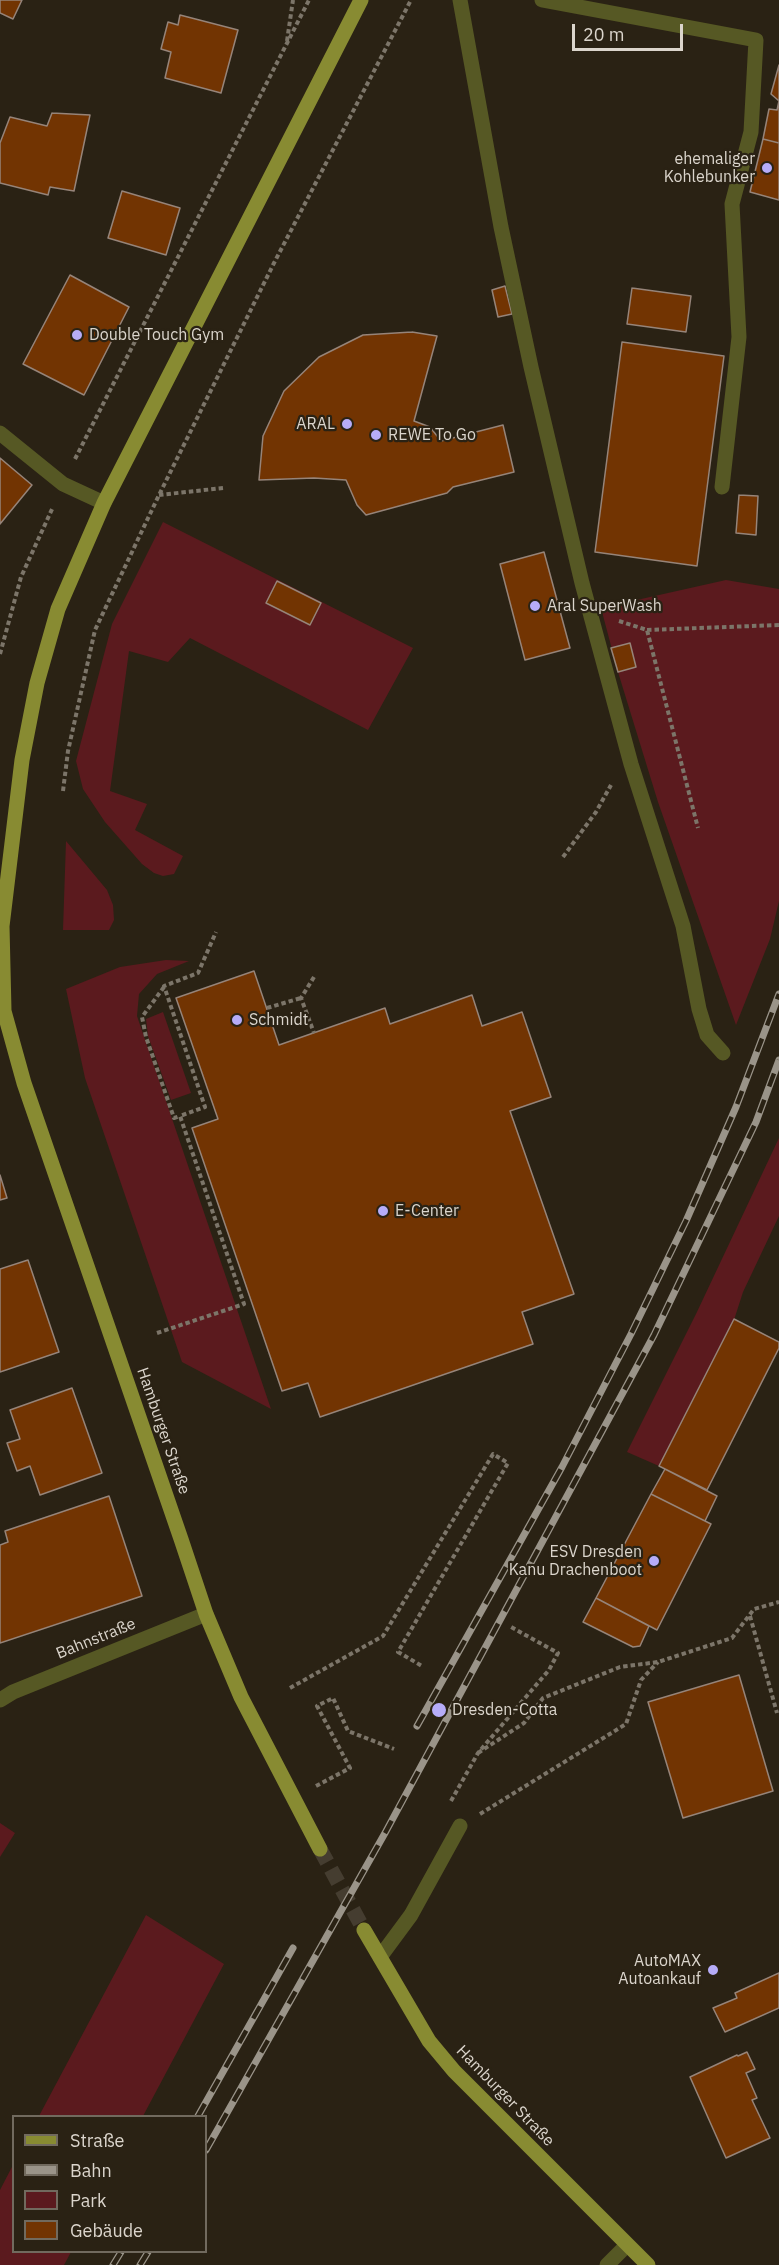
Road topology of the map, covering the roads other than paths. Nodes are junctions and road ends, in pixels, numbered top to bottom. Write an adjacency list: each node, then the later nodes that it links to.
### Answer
1 (361, 0): 6 (main road, Hamburger Straße)
2 (460, 0): 7 (street)
3 (542, 0): 5 (street)
4 (0, 433): 6 (street)
5 (722, 487)
6 (104, 503): 8 (main road, Hamburger Straße)
7 (723, 1053)
8 (206, 1614): 9 (street, Bahnstraße); 11 (main road, Hamburger Straße)
9 (0, 1700)
10 (460, 1826): 13 (street)
11 (320, 1849)
12 (364, 1930): 13 (main road, Hamburger Straße)
13 (380, 1957): 14 (main road, Hamburger Straße)
14 (627, 2245): 15 (street); 16 (main road, Hamburger Straße)
15 (607, 2265)
16 (648, 2265)

